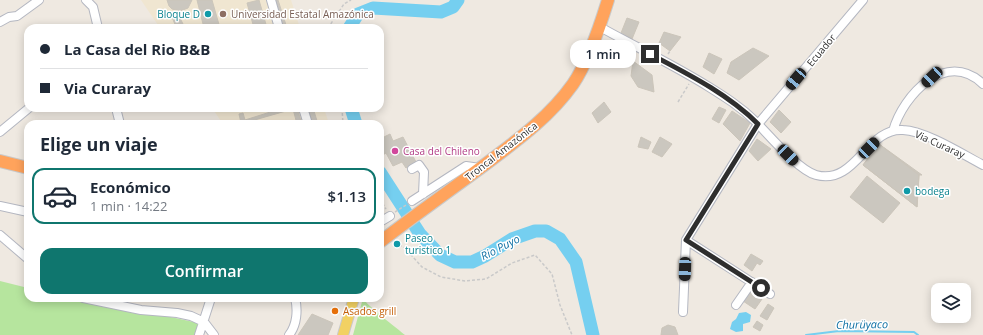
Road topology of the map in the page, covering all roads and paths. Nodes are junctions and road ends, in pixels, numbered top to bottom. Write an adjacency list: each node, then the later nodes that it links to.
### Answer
1 (39, 0): 7 (street)
2 (86, 0): 8 (street)
3 (271, 0): 9 (street)
4 (351, 0): 10 (path)
5 (608, 0): 11 (highway, Troncal Amazónica)
6 (863, 0): 16 (street, Ecuador)
7 (0, 22)
8 (97, 24)
9 (278, 24)
10 (331, 24)
11 (600, 27): 12 (street); 22 (highway, Troncal Amazónica)
12 (692, 77): 14 (path); 16 (street)
13 (983, 84): 17 (street)
14 (678, 102)
15 (24, 112): 18 (street)
16 (758, 124): 17 (street); 33 (street, Ecuador)
17 (893, 131): 20 (street, Via Curaray)
18 (0, 132)
19 (0, 161): 21 (highway)
20 (983, 165)
21 (24, 167)
22 (480, 168): 24 (street); 32 (highway, Troncal Amazónica)
23 (412, 169): 24 (street)
24 (423, 194): 25 (street)
25 (412, 201): 29 (path)
26 (0, 206): 28 (street)
27 (384, 206): 29 (path)
28 (24, 211)
29 (390, 216): 30 (street)
30 (384, 220)
31 (0, 235): 35 (street)
32 (384, 239)
33 (686, 240): 36 (street); 43 (street, Ecuador)
34 (397, 244): 49 (path)
35 (24, 256)
36 (752, 282): 37 (street); 42 (street)
37 (770, 294)
38 (102, 302): 44 (street)
39 (209, 302): 44 (street)
40 (296, 302): 47 (street)
41 (353, 302): 48 (main road)
42 (736, 305)
43 (683, 312)
44 (204, 322): 45 (street); 46 (street)
45 (199, 335)
46 (214, 335)
47 (289, 335)
48 (343, 335)
49 (572, 335)

